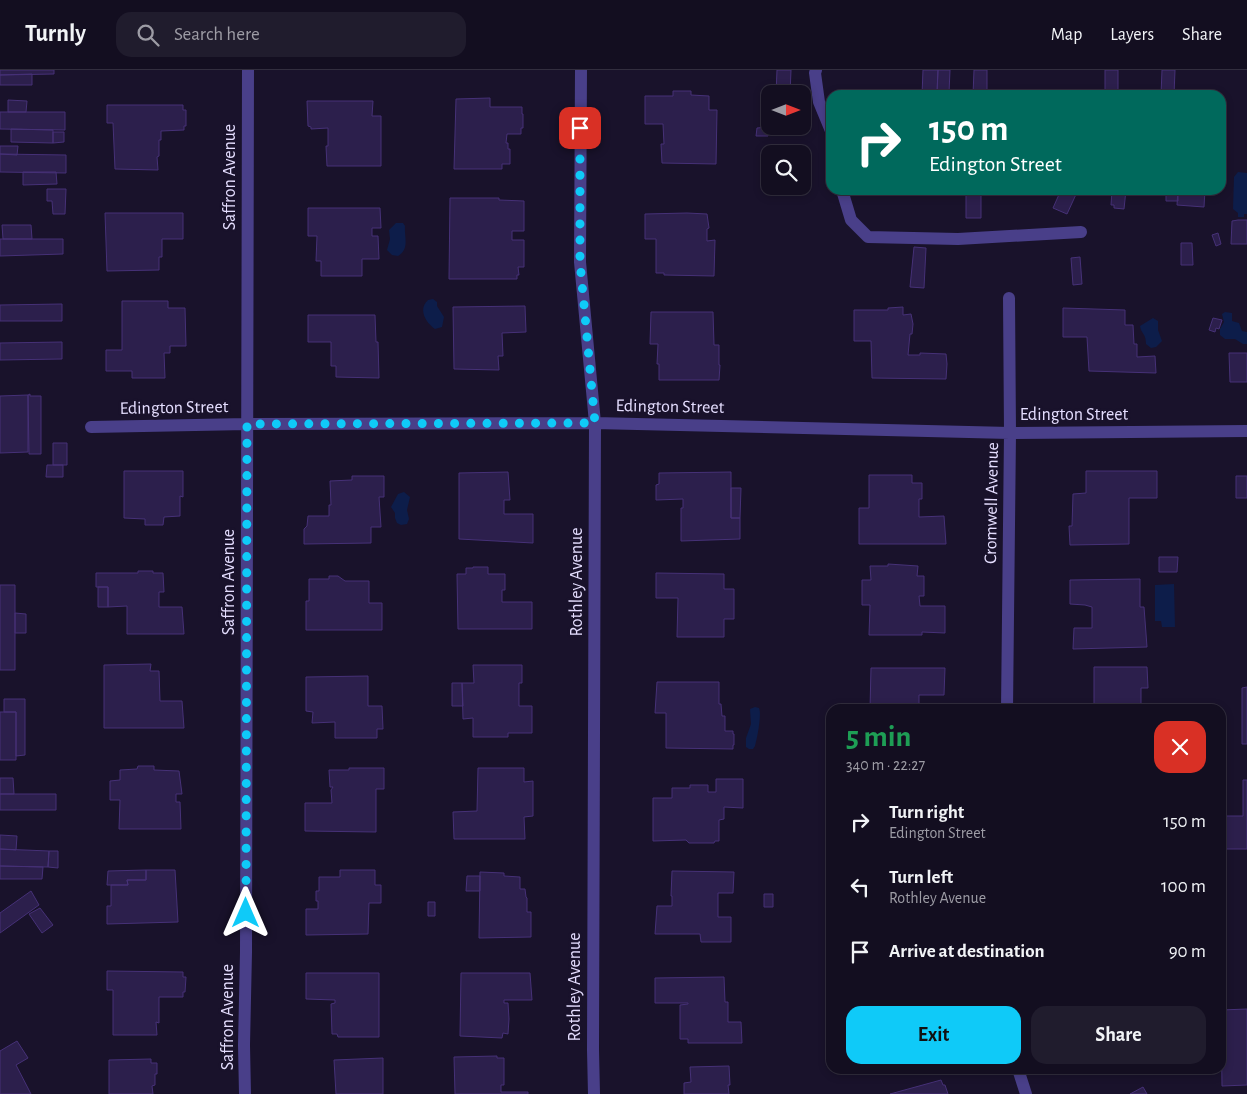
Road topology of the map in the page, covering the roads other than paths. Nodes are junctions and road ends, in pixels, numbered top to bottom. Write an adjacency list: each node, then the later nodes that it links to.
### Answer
1 (248, 70): 9 (street, Saffron Avenue)
2 (580, 70): 8 (street, Rothley Avenue)
3 (816, 70): 4 (street)
4 (826, 119)
5 (844, 195): 6 (street)
6 (1081, 232)
7 (1009, 298): 12 (street, Cromwell Avenue)
8 (595, 423): 9 (street, Edington Street); 12 (street, Edington Street); 16 (street, Rothley Avenue)
9 (247, 424): 10 (street, Edington Street); 15 (street, Saffron Avenue)
10 (91, 427)
11 (1247, 431): 12 (street, Edington Street)
12 (1010, 432): 13 (street, Cromwell Avenue)
13 (1007, 704)
14 (1020, 1074): 17 (street)
15 (245, 1094)
16 (594, 1094)
17 (1026, 1094)

